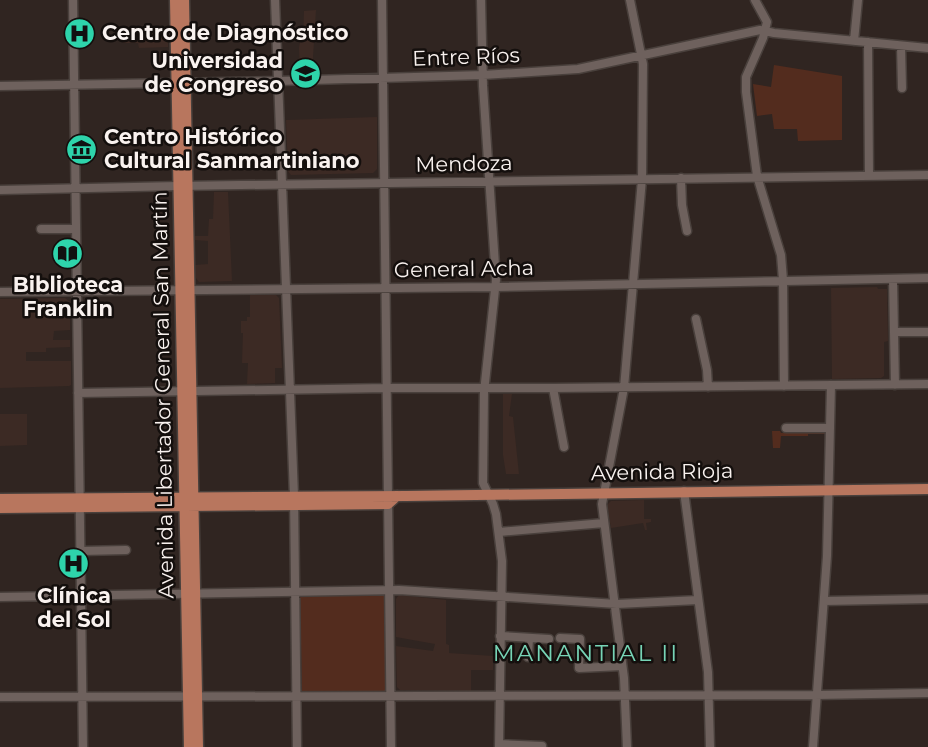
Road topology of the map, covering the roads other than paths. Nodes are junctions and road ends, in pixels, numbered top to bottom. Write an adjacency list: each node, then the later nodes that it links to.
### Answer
1 (73, 0): 20 (street)
2 (175, 0): 19 (main road, Avenida Libertador General San Martín)
3 (184, 0): 19 (main road, Avenida Libertador General San Martín)
4 (275, 0): 18 (street)
5 (382, 0): 17 (street)
6 (481, 0): 16 (street)
7 (630, 0): 15 (street)
8 (755, 0): 10 (street)
9 (858, 0): 11 (street)
10 (765, 31): 11 (street, Entre Ríos); 15 (street, Entre Ríos); 25 (street)
11 (854, 41): 12 (street, Entre Ríos)
12 (868, 42): 13 (street, Entre Ríos); 23 (street)
13 (901, 46): 14 (street, Entre Ríos); 22 (street)
14 (928, 48)
15 (641, 56): 16 (street, Entre Ríos); 27 (street)
16 (482, 75): 17 (street, Entre Ríos); 28 (street)
17 (383, 78): 18 (street, Entre Ríos); 29 (street)
18 (278, 81): 19 (street, Entre Ríos); 30 (street)
19 (181, 83): 20 (street, Entre Ríos); 31 (main road, Avenida Libertador General San Martín)
20 (74, 85): 21 (street, Entre Ríos); 32 (street)
21 (0, 86)
22 (902, 88)
23 (869, 176): 24 (street, Mendoza); 25 (street, Mendoza)
24 (928, 176)
25 (758, 177): 26 (street, Mendoza); 39 (street)
26 (681, 178): 27 (street, Mendoza); 36 (street)
27 (642, 179): 28 (street, Mendoza); 40 (street)
28 (488, 181): 29 (street, Mendoza); 42 (street)
29 (384, 183): 30 (street, Mendoza); 41 (street)
30 (282, 185): 31 (street, Mendoza); 43 (street)
31 (183, 186): 32 (street, Mendoza); 44 (main road, Avenida Libertador General San Martín)
32 (75, 188): 33 (street, Mendoza); 35 (street)
33 (0, 190)
34 (41, 229): 35 (street)
35 (75, 229): 45 (street)
36 (687, 231)
37 (928, 278): 38 (street, General Acha)
38 (893, 279): 39 (street, General Acha); 48 (street)
39 (783, 280): 40 (street, General Acha); 53 (street)
40 (632, 284): 42 (street, General Acha); 58 (street)
41 (386, 287): 42 (street, General Acha); 43 (street, General Acha); 55 (street)
42 (495, 287): 56 (street)
43 (286, 288): 44 (street, General Acha); 59 (street)
44 (185, 289): 45 (street, General Acha); 60 (main road, Avenida Libertador General San Martín)
45 (76, 291): 46 (street, General Acha); 61 (street)
46 (0, 292)
47 (695, 319): 54 (street)
48 (894, 332): 49 (street); 52 (street)
49 (928, 332)
50 (928, 384): 52 (street)
51 (831, 385): 52 (street); 53 (street); 63 (street)
52 (895, 385)
53 (784, 386): 54 (street)
54 (708, 387): 58 (street)
55 (387, 388): 56 (street); 59 (street); 70 (street)
56 (484, 388): 57 (street); 69 (street)
57 (553, 388): 58 (street); 64 (street)
58 (624, 388): 68 (street)
59 (290, 389): 60 (street); 72 (street)
60 (187, 392): 61 (street); 73 (main road, Avenida Libertador General San Martín)
61 (78, 393): 74 (street)
62 (786, 428): 63 (street)
63 (831, 428): 65 (street)
64 (564, 447)
65 (829, 489): 66 (main road, Avenida Rioja); 67 (main road, Avenida Rioja); 88 (street)
66 (928, 489)
67 (684, 491): 68 (main road, Avenida Rioja); 87 (street)
68 (604, 492): 69 (main road, Avenida Rioja); 76 (street)
69 (489, 494): 70 (main road, Avenida Rioja); 77 (street)
70 (391, 498): 72 (main road, Avenida Rioja); 80 (street)
71 (0, 499): 74 (main road, Avenida Rioja)
72 (294, 500): 73 (main road, Avenida Rioja); 81 (street)
73 (189, 501): 74 (main road, Avenida Rioja); 82 (main road, Avenida Libertador General San Martín)
74 (80, 502): 75 (main road, Avenida Rioja); 79 (street)
75 (0, 508)
76 (604, 523): 77 (street); 89 (street)
77 (499, 532): 85 (street)
78 (126, 550): 79 (street)
79 (80, 551): 83 (street)
80 (389, 590): 81 (street); 85 (street); 102 (street)
81 (295, 592): 82 (street); 101 (street)
82 (190, 593): 83 (street); 104 (main road, Avenida Libertador General San Martín)
83 (81, 596): 84 (street); 103 (street)
84 (0, 597)
85 (502, 598): 89 (street); 90 (street)
86 (928, 599): 88 (street)
87 (698, 600): 89 (street); 99 (street)
88 (824, 601): 100 (street)
89 (614, 604): 95 (street)
90 (500, 636): 91 (street); 97 (street)
91 (529, 638): 93 (street); 94 (street)
92 (560, 638): 95 (street)
93 (549, 639)
94 (528, 657)
95 (622, 666): 98 (street)
96 (928, 693): 100 (street)
97 (499, 695): 98 (street); 102 (street); 106 (street)
98 (625, 695): 99 (street); 113 (street)
99 (709, 695): 100 (street); 114 (street)
100 (817, 695): 115 (street)
101 (297, 696): 102 (street); 104 (street); 111 (street)
102 (390, 696): 112 (street)
103 (83, 697): 104 (street); 105 (street); 108 (street)
104 (192, 697): 109 (main road, Avenida Libertador General San Martín); 110 (main road, Avenida Libertador General San Martín)
105 (0, 698)
106 (499, 746): 107 (street)
107 (542, 746)
108 (83, 747)
109 (188, 747)
110 (198, 747)
111 (297, 747)
112 (391, 747)
113 (627, 747)
114 (710, 747)
115 (813, 747)

